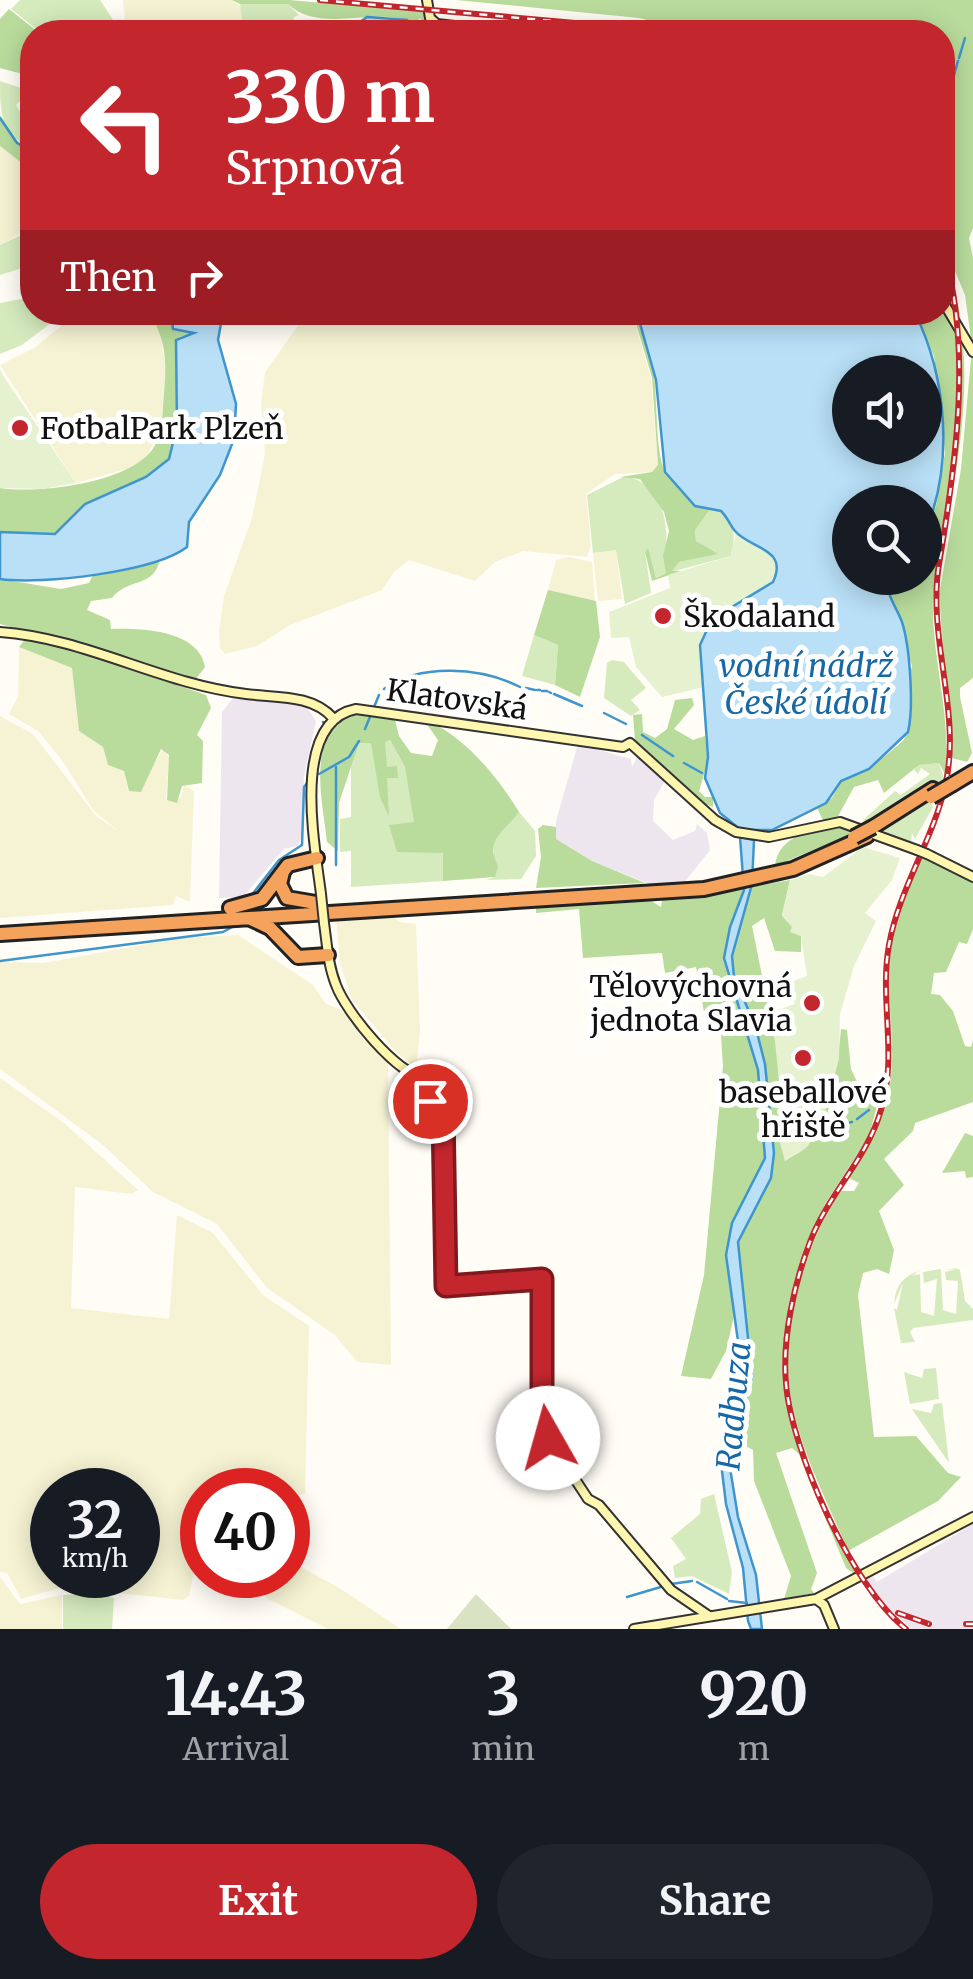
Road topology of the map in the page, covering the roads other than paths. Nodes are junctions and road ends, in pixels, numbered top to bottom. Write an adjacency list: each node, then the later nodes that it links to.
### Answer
1 (955, 322): 2 (street)
2 (973, 352)
3 (0, 632): 4 (street)
4 (333, 718): 6 (street, Klatovská); 7 (street)
5 (973, 769): 6 (highway, bridge)
6 (865, 830): 8 (highway); 10 (street, bridge)
7 (317, 858): 9 (highway); 11 (street)
8 (812, 859): 11 (highway); 12 (highway)
9 (283, 869): 11 (highway); 13 (highway)
10 (973, 878)
11 (325, 900): 13 (highway); 16 (street, bridge)
12 (367, 909): 13 (highway); 15 (highway)
13 (218, 914): 14 (highway); 15 (highway)
14 (0, 932)
15 (288, 950): 16 (highway)
16 (328, 955): 19 (street)
17 (973, 1517): 18 (street)
18 (820, 1602): 19 (street); 21 (street)
19 (709, 1616): 20 (street)
20 (634, 1629)
21 (834, 1629)

